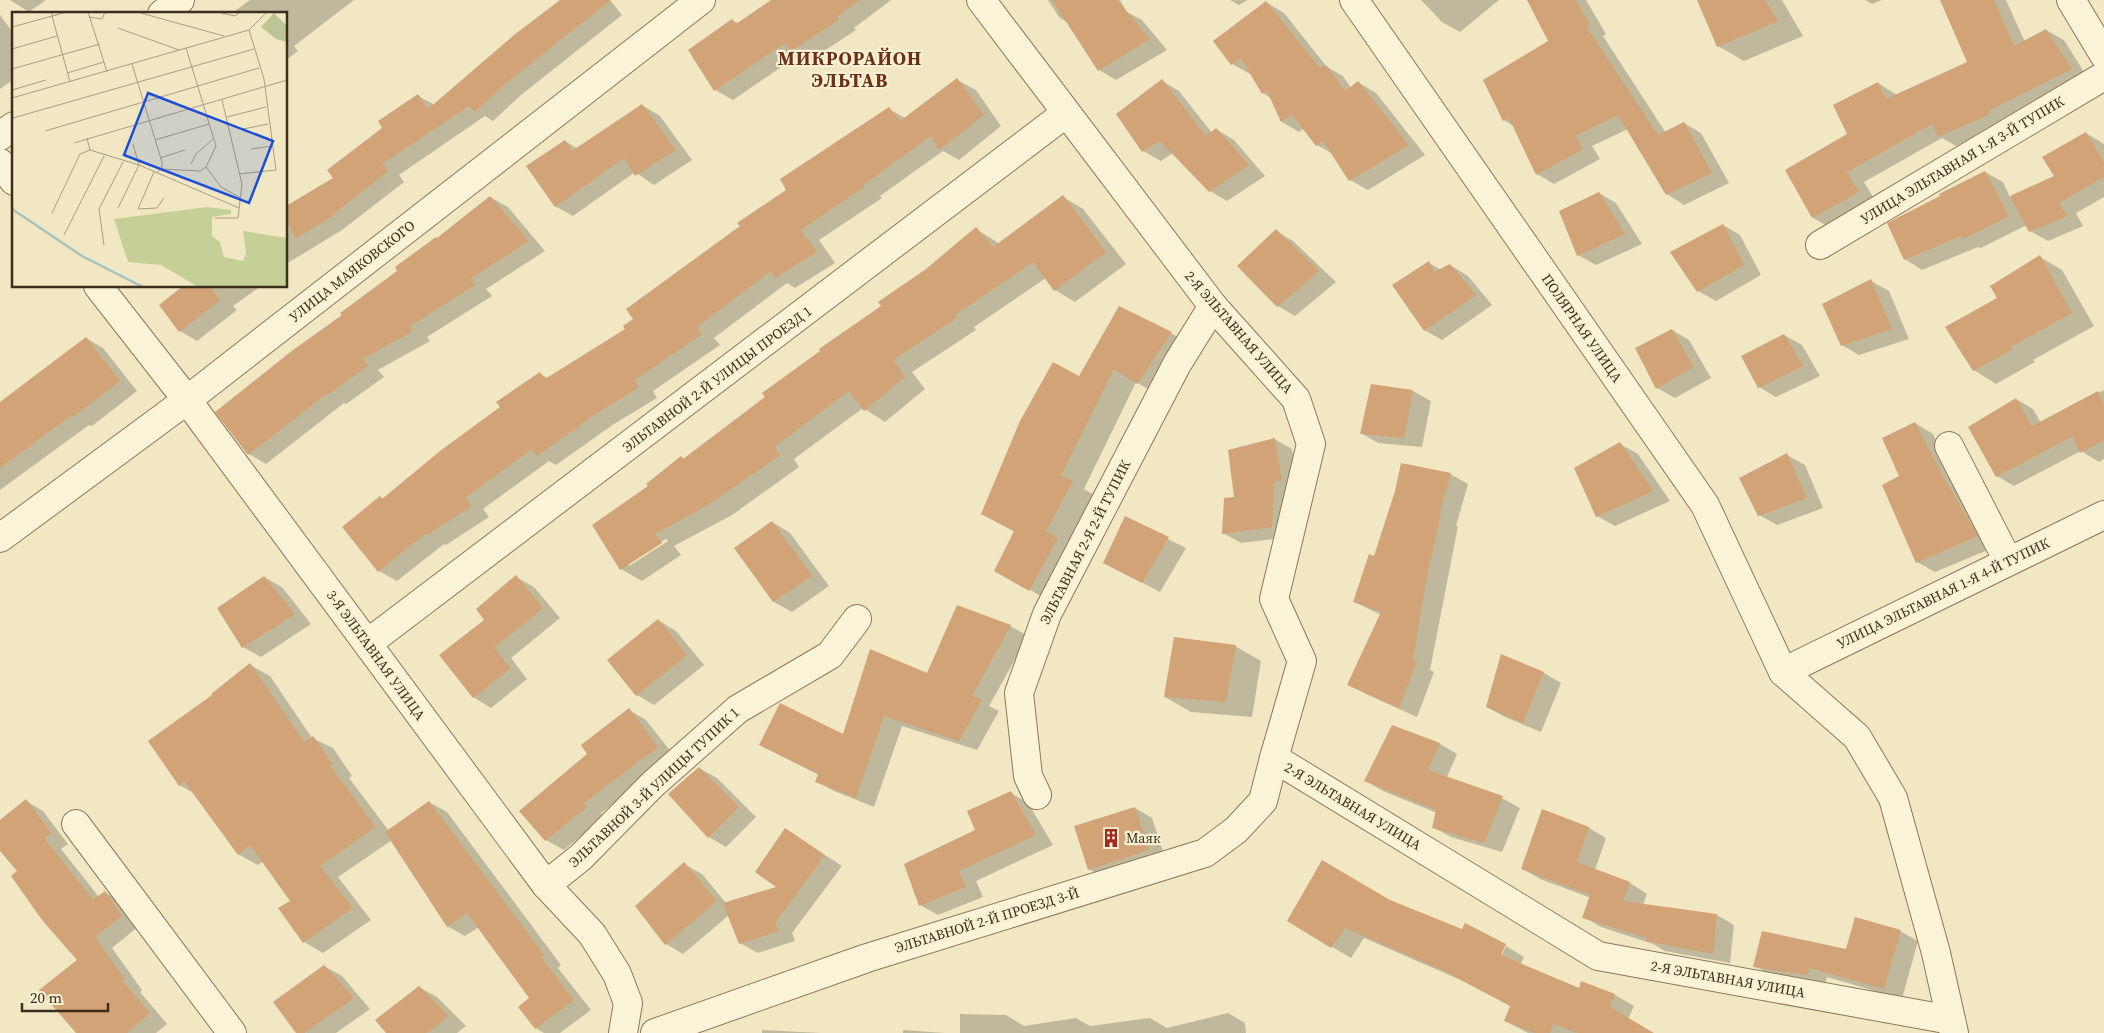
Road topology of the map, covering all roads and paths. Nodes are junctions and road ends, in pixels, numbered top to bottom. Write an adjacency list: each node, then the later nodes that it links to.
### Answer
1 (180, 0): 6 (street)
2 (701, 0): 17 (street, УЛИЦА МАЯКОВСКОГО)
3 (981, 0): 9 (street, 2-Я ЭЛЬТАВНАЯ УЛИЦА)
4 (1354, 0): 24 (street, ПОЛЯРНАЯ УЛИЦА)
5 (2071, 0): 7 (street)
6 (165, 12)
7 (2104, 55)
8 (2104, 76): 14 (street, УЛИЦА ЭЛЬТАВНАЯ 1-Я 3-Й ТУПИК)
9 (1066, 114): 16 (street, 2-Я ЭЛЬТАВНАЯ УЛИЦА); 23 (street, ЭЛЬТАВНОЙ 2-Й УЛИЦЫ ПРОЕЗД 1)
10 (12, 127): 11 (street)
11 (0, 136)
12 (0, 163): 13 (street)
13 (12, 178)
14 (1820, 245)
15 (100, 288): 17 (street, 3-Я ЭЛЬТАВНАЯ УЛИЦА)
16 (1213, 306): 25 (street, 2-Я ЭЛЬТАВНАЯ УЛИЦА); 26 (street, ЭЛЬТАВНАЯ 2-Я 2-Й ТУПИК)
17 (187, 400): 20 (street, УЛИЦА МАЯКОВСКОГО); 23 (street, 3-Я ЭЛЬТАВНАЯ УЛИЦА)
18 (1949, 446): 21 (street)
19 (2104, 515): 21 (street, УЛИЦА ЭЛЬТАВНАЯ 1-Я 4-Й ТУПИК)
20 (0, 538)
21 (2008, 561): 24 (street, УЛИЦА ЭЛЬТАВНАЯ 1-Я 4-Й ТУПИК)
22 (857, 618): 28 (street, ЭЛЬТАВНОЙ 3-Й УЛИЦЫ ТУПИК 1)
23 (368, 644): 28 (street, 3-Я ЭЛЬТАВНАЯ УЛИЦА)
24 (1783, 672): 29 (street)
25 (1274, 758): 29 (street, 2-Я ЭЛЬТАВНАЯ УЛИЦА); 32 (street, ЭЛЬТАВНОЙ 2-Й ПРОЕЗД 3-Й)
26 (1037, 795)
27 (76, 824): 30 (street)
28 (546, 885): 31 (street, 3-Я ЭЛЬТАВНАЯ УЛИЦА)
29 (1952, 1026)
30 (232, 1033)
31 (623, 1033)
32 (655, 1033)

